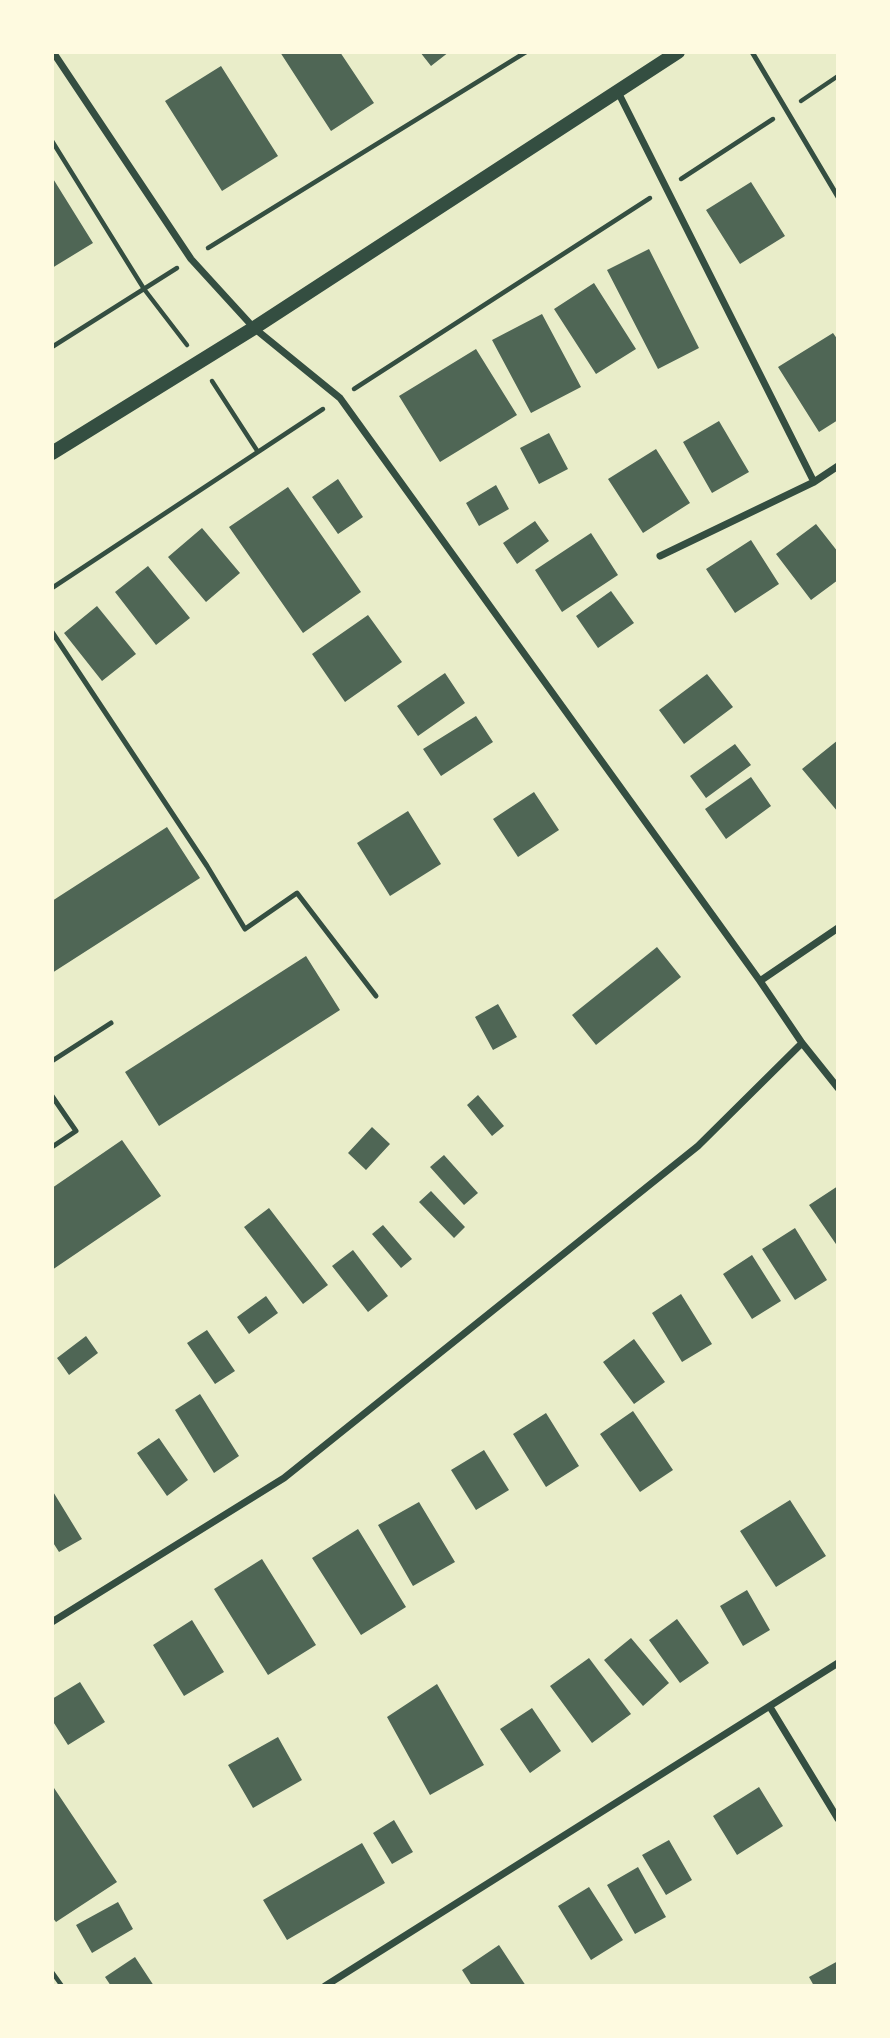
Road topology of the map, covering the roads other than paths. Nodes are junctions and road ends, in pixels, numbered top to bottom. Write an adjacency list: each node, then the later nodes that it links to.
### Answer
1 (53, 52): 6 (street)
2 (678, 52): 4 (main road)
3 (752, 52): 5 (lane)
4 (618, 92): 6 (main road); 9 (street)
5 (838, 197)
6 (254, 328): 7 (main road); 13 (street)
7 (52, 453)
8 (838, 466): 9 (street)
9 (814, 482): 10 (street)
10 (660, 556)
11 (52, 632): 14 (lane)
12 (838, 928): 13 (street)
13 (760, 981): 16 (street)
14 (376, 996)
15 (111, 1023): 17 (lane)
16 (802, 1043): 18 (street); 21 (street)
17 (52, 1061)
18 (838, 1088)
19 (52, 1096): 20 (lane)
20 (52, 1147)
21 (52, 1622)
22 (838, 1663): 23 (street)
23 (770, 1707): 24 (street); 25 (street)
24 (838, 1819)
25 (325, 1986)

